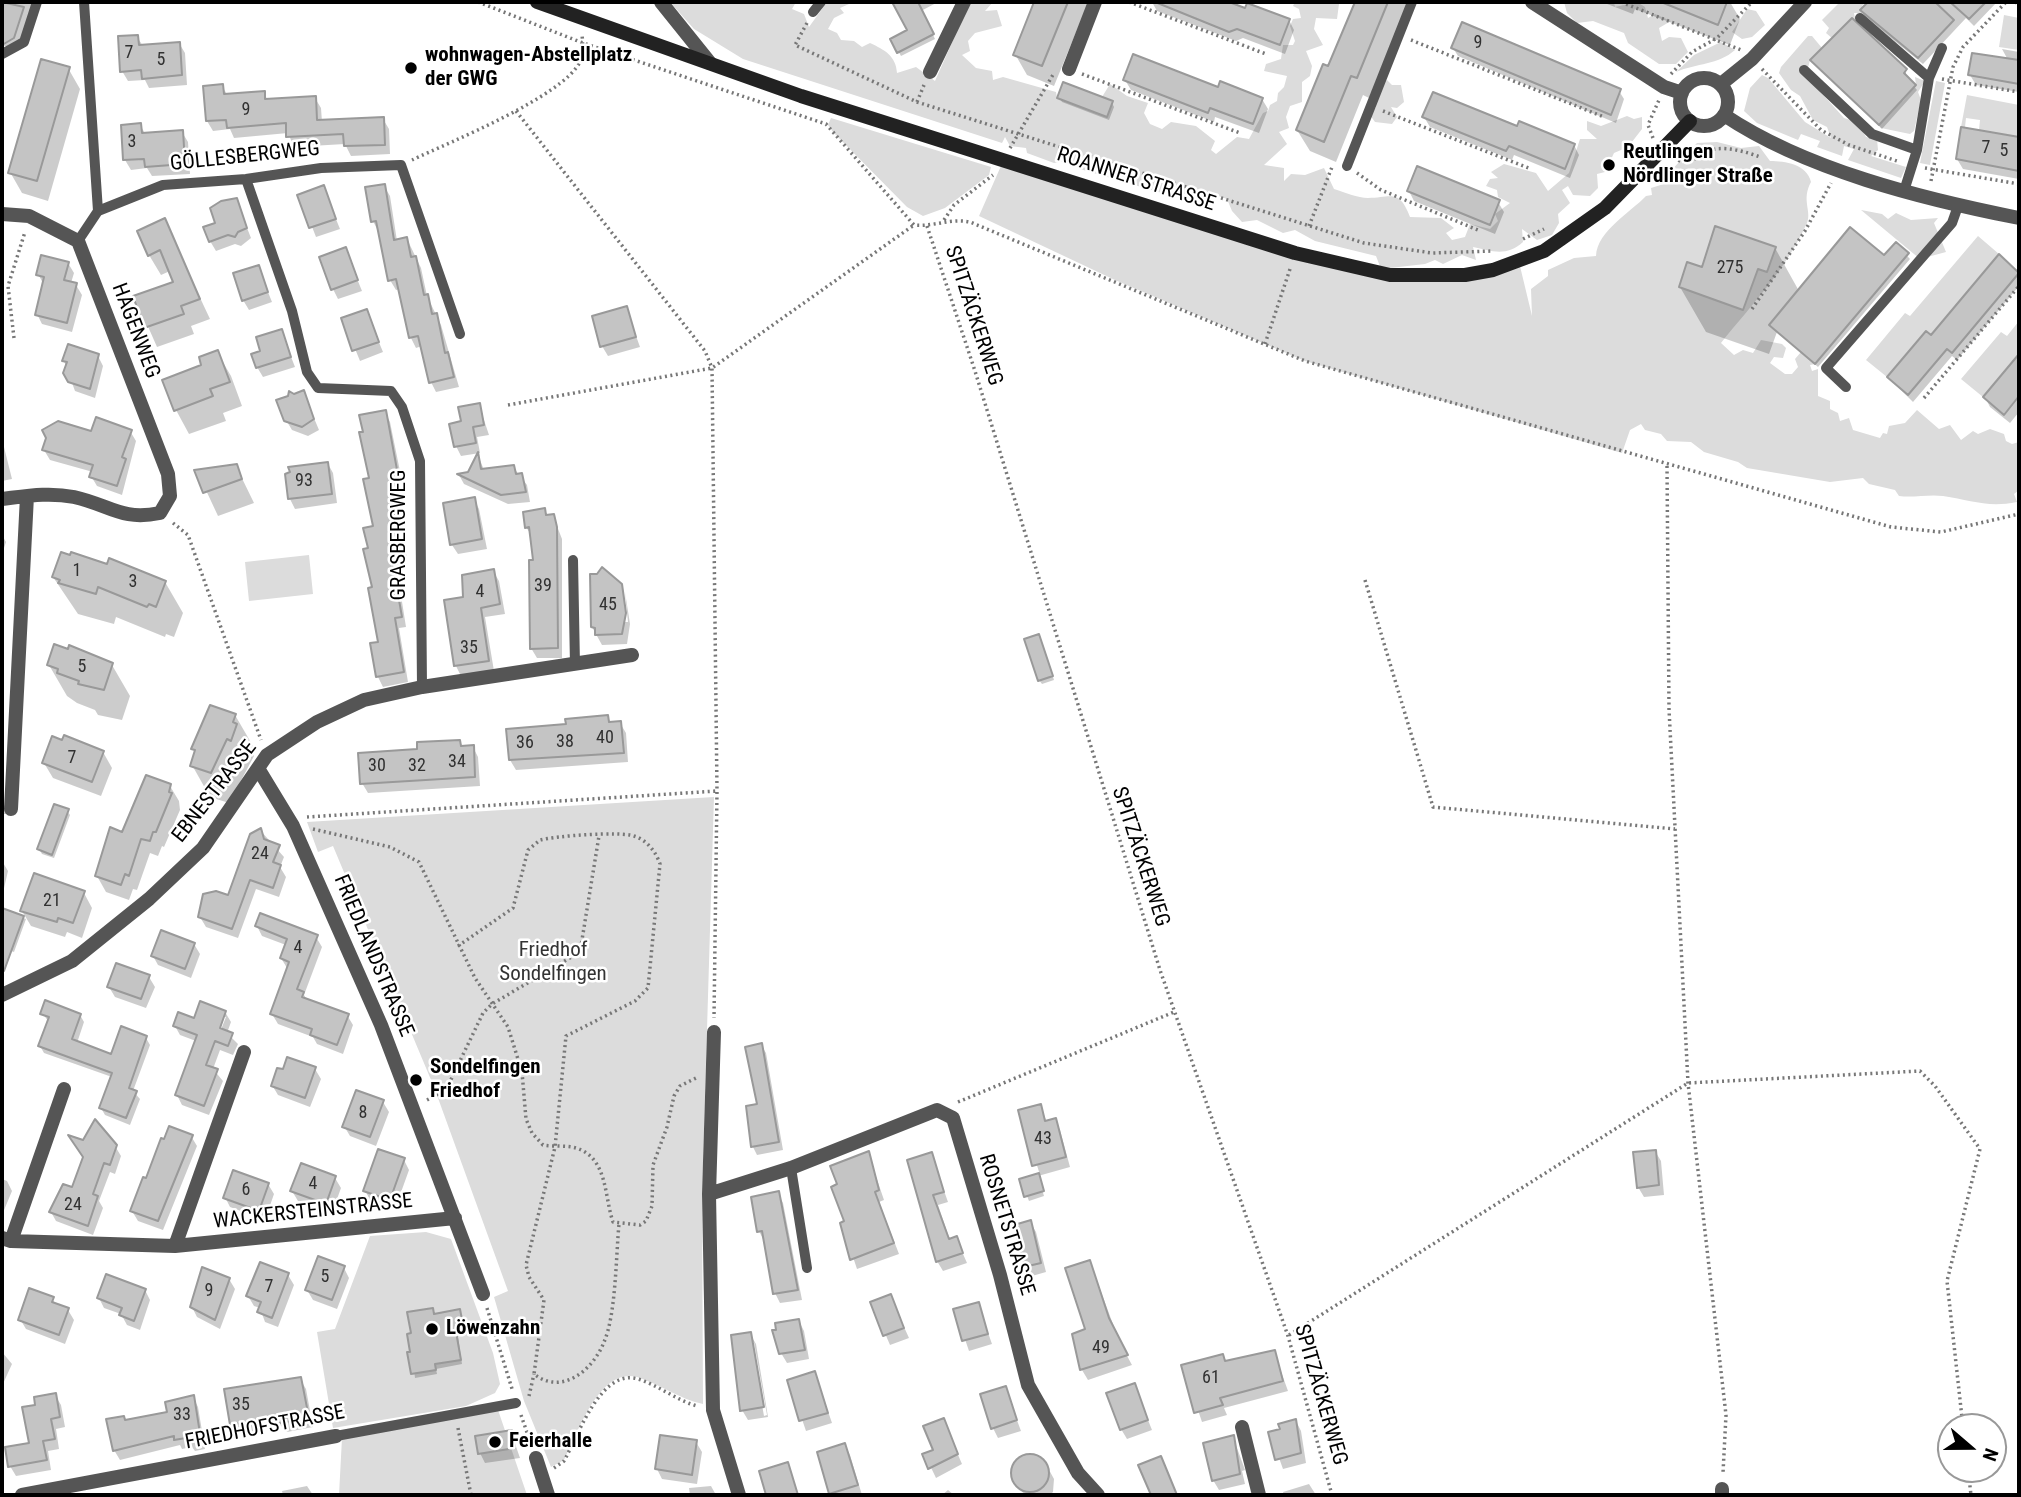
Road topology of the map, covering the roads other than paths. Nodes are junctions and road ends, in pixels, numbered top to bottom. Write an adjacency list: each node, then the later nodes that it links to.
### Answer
1 (37, 2): 16 (lane)
2 (84, 2): 31 (lane)
3 (542, 2): 13 (street, ROANNER STRASSE)
4 (570, 2): 13 (street)
5 (661, 2): 17 (street)
6 (821, 2): 12 (lane)
7 (964, 2): 20 (street)
8 (1095, 2): 18 (street)
9 (1412, 2): 27 (lane)
10 (1805, 2): 22 (street)
11 (1537, 4): 23 (street)
12 (813, 12)
13 (579, 16): 17 (street, ROANNER STRASSE)
14 (1860, 18): 21 (lane)
15 (1942, 48): 21 (lane)
16 (2, 54)
17 (710, 63): 25 (street, ROANNER STRASSE)
18 (1069, 69)
19 (1804, 70): 26 (lane)
20 (930, 72)
21 (1929, 78): 26 (lane)
22 (1721, 85): 23 (street); 24 (street)
23 (1682, 93): 25 (street)
24 (1724, 115): 25 (street); 29 (street)
25 (1690, 121)
26 (1917, 150): 29 (lane)
27 (1347, 166)
28 (246, 179): 31 (lane, GÖLLESBERGWEG); 35 (lane, GÖLLESBERGWEG); 42 (lane, GRASBERGWEG)
29 (1904, 191): 30 (street)
30 (1958, 206): 33 (street); 36 (lane)
31 (98, 211): 34 (lane)
32 (2, 214): 34 (street)
33 (2019, 218)
34 (78, 241): 37 (street, HAGENWEG)
35 (460, 334)
36 (1846, 387)
37 (27, 496): 38 (street); 44 (street)
38 (2, 499)
39 (573, 560): 41 (lane)
40 (632, 655): 41 (street, EBNESTRASSE)
41 (575, 665): 42 (street, EBNESTRASSE)
42 (422, 687): 43 (street, EBNESTRASSE)
43 (259, 770): 45 (street, EBNESTRASSE); 51 (street, FRIEDLANDSTRASSE)
44 (11, 809)
45 (2, 995)
46 (714, 1032): 50 (street)
47 (244, 1052): 53 (street, WACKERSTEINSTRASSE)
48 (64, 1090): 52 (street, WACKERSTEINSTRASSE)
49 (791, 1168): 50 (street); 54 (lane); 64 (street, ROSNETSTRASSE)
50 (709, 1194): 63 (street)
51 (455, 1218): 53 (street, WACKERSTEINSTRASSE); 55 (street, FRIEDLANDSTRASSE)
52 (6, 1240): 53 (street, WACKERSTEINSTRASSE)
53 (174, 1246)
54 (807, 1268)
55 (483, 1294)
56 (516, 1404): 58 (lane, FRIEDHOFSTRASSE)
57 (1242, 1427): 65 (street)
58 (336, 1436): 60 (street, FRIEDHOFSTRASSE)
59 (536, 1458): 62 (street)
60 (59, 1492): 61 (street, FRIEDHOFSTRASSE)
61 (22, 1495)
62 (548, 1495)
63 (739, 1495)
64 (1098, 1495)
65 (1259, 1495)

